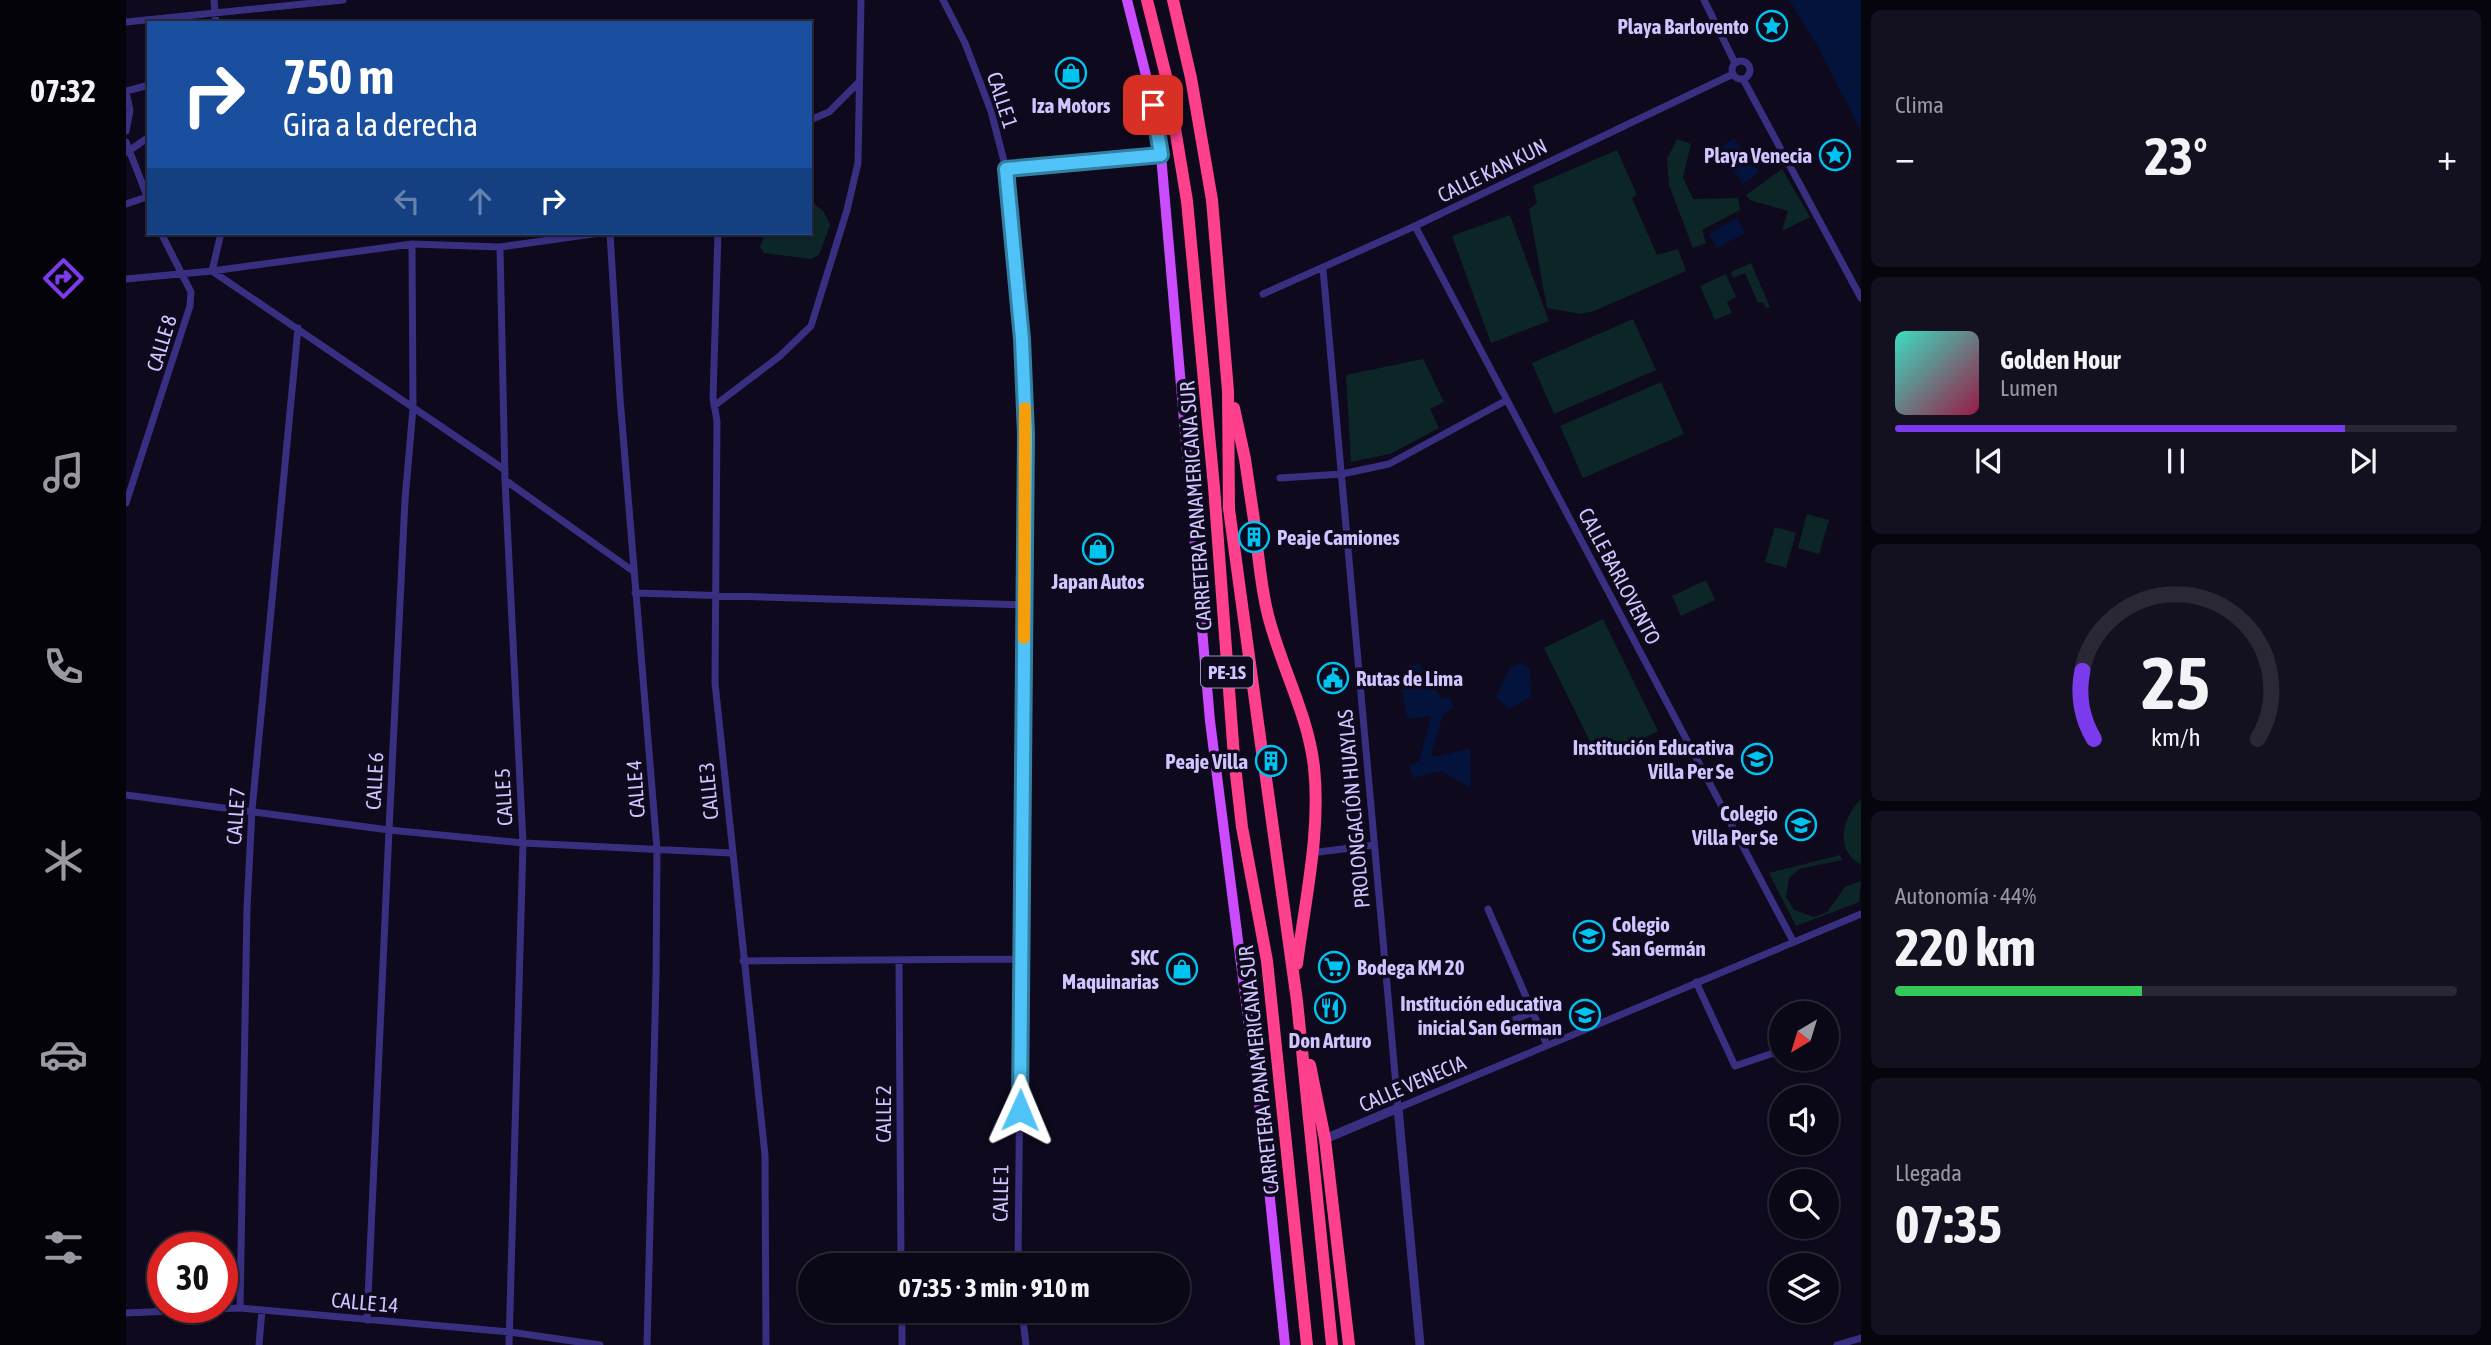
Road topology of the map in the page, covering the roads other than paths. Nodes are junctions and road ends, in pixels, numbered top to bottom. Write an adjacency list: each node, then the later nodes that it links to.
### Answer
1 (214, 0): 10 (street)
2 (343, 0): 9 (street)
3 (861, 0): 17 (street)
4 (943, 0): 26 (street, CALLE 1)
5 (1127, 0): 25 (main road)
6 (1147, 0): 103 (highway, CARRETERA PANAMERICANA SUR / PE-1S)
7 (1172, 0): 45 (highway, CARRETERA PANAMERICANA SUR / PE-1S)
8 (1704, 0): 14 (street)
9 (324, 1): 10 (street)
10 (215, 18): 12 (street)
11 (147, 21): 13 (street)
12 (148, 21)
13 (126, 22)
14 (1735, 63): 15 (street); 16 (street)
15 (1733, 74): 16 (street); 30 (street, CALLE KAN KUN)
16 (1744, 79): 43 (street)
17 (859, 81): 20 (street); 47 (street)
18 (147, 86): 19 (street)
19 (126, 91): 21 (street)
20 (812, 119)
21 (126, 131)
22 (147, 138): 24 (street)
23 (126, 142): 24 (street)
24 (127, 152): 27 (street)
25 (1161, 155): 26 (street); 102 (main road)
26 (1006, 169): 59 (street, CALLE 1)
27 (147, 197)
28 (147, 199): 29 (street)
29 (126, 204)
30 (1415, 226): 38 (street, CALLE KAN KUN); 46 (street, CALLE BARLOVENTO)
31 (163, 235): 40 (street, CALLE 8)
32 (221, 235): 39 (street)
33 (586, 235): 37 (street)
34 (610, 235): 56 (street, CALLE 4)
35 (718, 235): 47 (street, CALLE 3)
36 (412, 244): 37 (street); 39 (street); 48 (street, CALLE 6)
37 (500, 247): 49 (street, CALLE 5)
38 (1323, 269): 42 (street, CALLE KAN KUN); 50 (street, PROLONGACIÓN HUAYLAS)
39 (212, 271): 40 (street); 44 (street)
40 (182, 272): 41 (street); 53 (street, CALLE 8)
41 (126, 279)
42 (1263, 294)
43 (1861, 298)
44 (298, 328): 48 (street); 63 (street, CALLE 7)
45 (1228, 391): 54 (highway, CARRETERA PANAMERICANA SUR / PE-1S); 60 (highway, CARRETERA PANAMERICANA SUR / PE-1S)
46 (1507, 400): 50 (street); 72 (street, CALLE BARLOVENTO)
47 (715, 406): 58 (street, CALLE 3)
48 (413, 408): 49 (street); 64 (street, CALLE 6)
49 (505, 470): 52 (street, CALLE 5)
50 (1342, 474): 51 (street); 66 (street, PROLONGACIÓN HUAYLAS)
51 (1280, 478)
52 (505, 480): 56 (street); 65 (street, CALLE 5)
53 (126, 503)
54 (1255, 527)
55 (1257, 546): 69 (highway, PE-1S)
56 (633, 571): 57 (street, CALLE 4)
57 (635, 593): 58 (street); 67 (street, CALLE 4)
58 (714, 595): 59 (street); 68 (street, CALLE 3)
59 (1024, 605): 73 (street, CALLE 1)
60 (1262, 752)
61 (1265, 771): 76 (highway, PE-1S)
62 (126, 795): 63 (street)
63 (252, 810): 64 (street); 87 (street, CALLE 7)
64 (388, 830): 65 (street); 90 (street, CALLE 6)
65 (523, 843): 67 (street); 93 (street, CALLE 5)
66 (1374, 845): 69 (street); 83 (street, PROLONGACIÓN HUAYLAS)
67 (657, 849): 68 (street); 98 (street, CALLE 4)
68 (731, 853): 74 (street, CALLE 3)
69 (1311, 853): 76 (highway, PE-1S)
70 (1488, 909): 79 (street)
71 (1861, 914): 72 (street, CALLE VENECIA)
72 (1793, 942): 77 (street, CALLE VENECIA)
73 (1024, 959): 75 (street); 86 (street, CALLE 1)
74 (743, 961): 75 (street); 99 (street, CALLE 3)
75 (899, 962): 85 (street, CALLE 2)
76 (1294, 981): 78 (highway, PE-1S)
77 (1696, 982): 81 (street, CALLE VENECIA); 82 (street)
78 (1297, 1001): 84 (highway); 104 (highway, PE-1S)
79 (1533, 1012): 80 (street); 81 (street)
80 (1502, 1025)
81 (1547, 1045): 83 (street, CALLE VENECIA)
82 (1769, 1054)
83 (1398, 1108): 84 (street, CALLE VENECIA); 106 (street, PROLONGACIÓN HUAYLAS)
84 (1325, 1139): 105 (highway)
85 (901, 1253)
86 (1018, 1253)
87 (240, 1308): 88 (street, CALLE 14); 89 (street, CALLE 14)
88 (262, 1310): 90 (street, CALLE 14); 95 (street)
89 (126, 1313)
90 (367, 1320): 93 (street, CALLE 14)
91 (902, 1323): 100 (street)
92 (1023, 1323): 101 (street)
93 (510, 1332): 96 (street, CALLE 5); 97 (street, CALLE 14)
94 (1861, 1338): 107 (street)
95 (260, 1345)
96 (509, 1345)
97 (600, 1345)
98 (647, 1345)
99 (766, 1345)
100 (902, 1345)
101 (1026, 1345)
102 (1285, 1345)
103 (1307, 1345)
104 (1332, 1345)
105 (1349, 1345)
106 (1420, 1345)
107 (1837, 1345)

